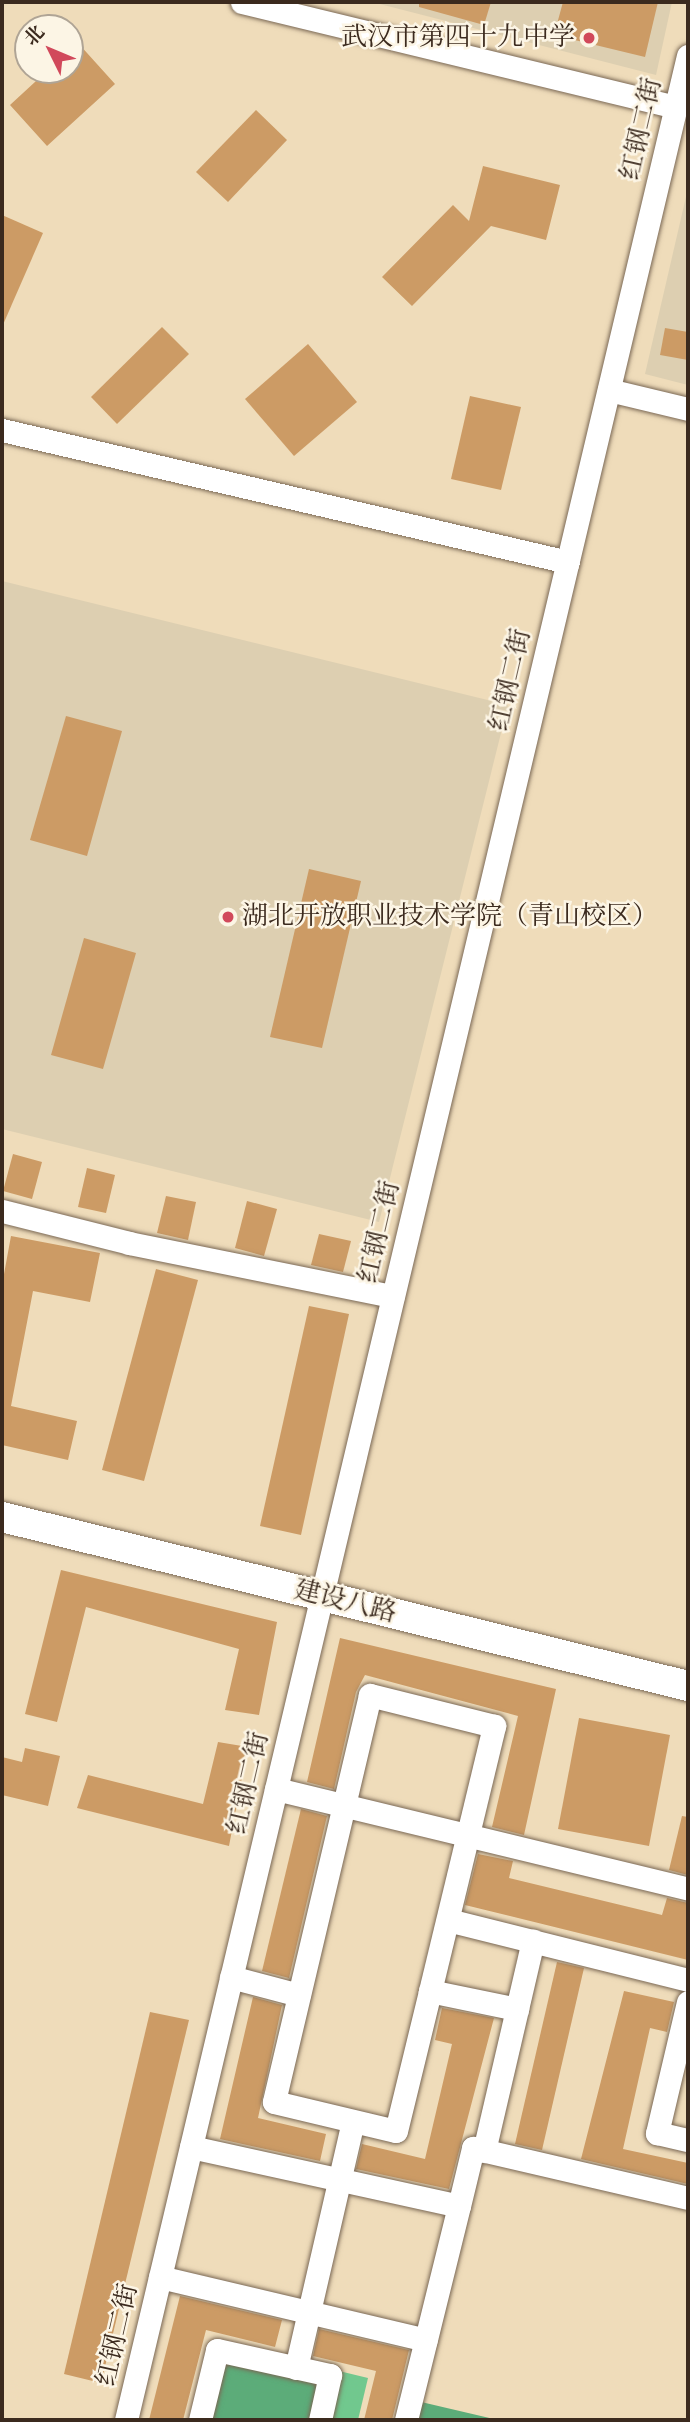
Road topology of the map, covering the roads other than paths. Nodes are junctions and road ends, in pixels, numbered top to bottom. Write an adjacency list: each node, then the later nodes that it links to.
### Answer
1 (242, 2): 3 (street)
2 (688, 56): 3 (street, 红钢二街)
3 (676, 107): 4 (street, 红钢二街)
4 (609, 390): 5 (street); 7 (street, 红钢二街)
5 (688, 409)
6 (2, 430): 7 (street)
7 (568, 562): 9 (street, 红钢二街)
8 (2, 1211): 9 (street)
9 (393, 1296): 11 (street, 红钢二街)
10 (2, 1517): 11 (main road, 建设八路)
11 (322, 1596): 12 (main road, 建设八路); 13 (street, 红钢二街)
12 (688, 1686)
13 (276, 1789): 14 (street); 19 (street, 红钢二街)
14 (344, 1805): 15 (street); 15 (street); 22 (street)
15 (469, 1835): 16 (street); 17 (street)
16 (688, 1889)
17 (447, 1920): 18 (street); 21 (street)
18 (533, 1941): 20 (street); 24 (street)
19 (231, 1977): 22 (street); 27 (street, 红钢二街)
20 (688, 1980)
21 (430, 1991): 24 (street); 25 (street)
22 (299, 1995): 25 (street)
23 (688, 2002): 26 (street)
24 (517, 2010): 28 (street)
25 (353, 2121): 29 (street)
26 (688, 2140)
27 (191, 2147): 29 (street); 32 (street, 红钢二街)
28 (484, 2151): 30 (street); 31 (street)
29 (340, 2179): 31 (street); 33 (street)
30 (688, 2198)
31 (460, 2206): 34 (street)
32 (160, 2277): 33 (street); 36 (street, 红钢二街)
33 (309, 2312): 34 (street); 35 (street)
34 (426, 2340): 39 (street)
35 (296, 2368): 37 (street); 38 (street)
36 (126, 2420)
37 (200, 2420)
38 (320, 2420)
39 (405, 2420)

